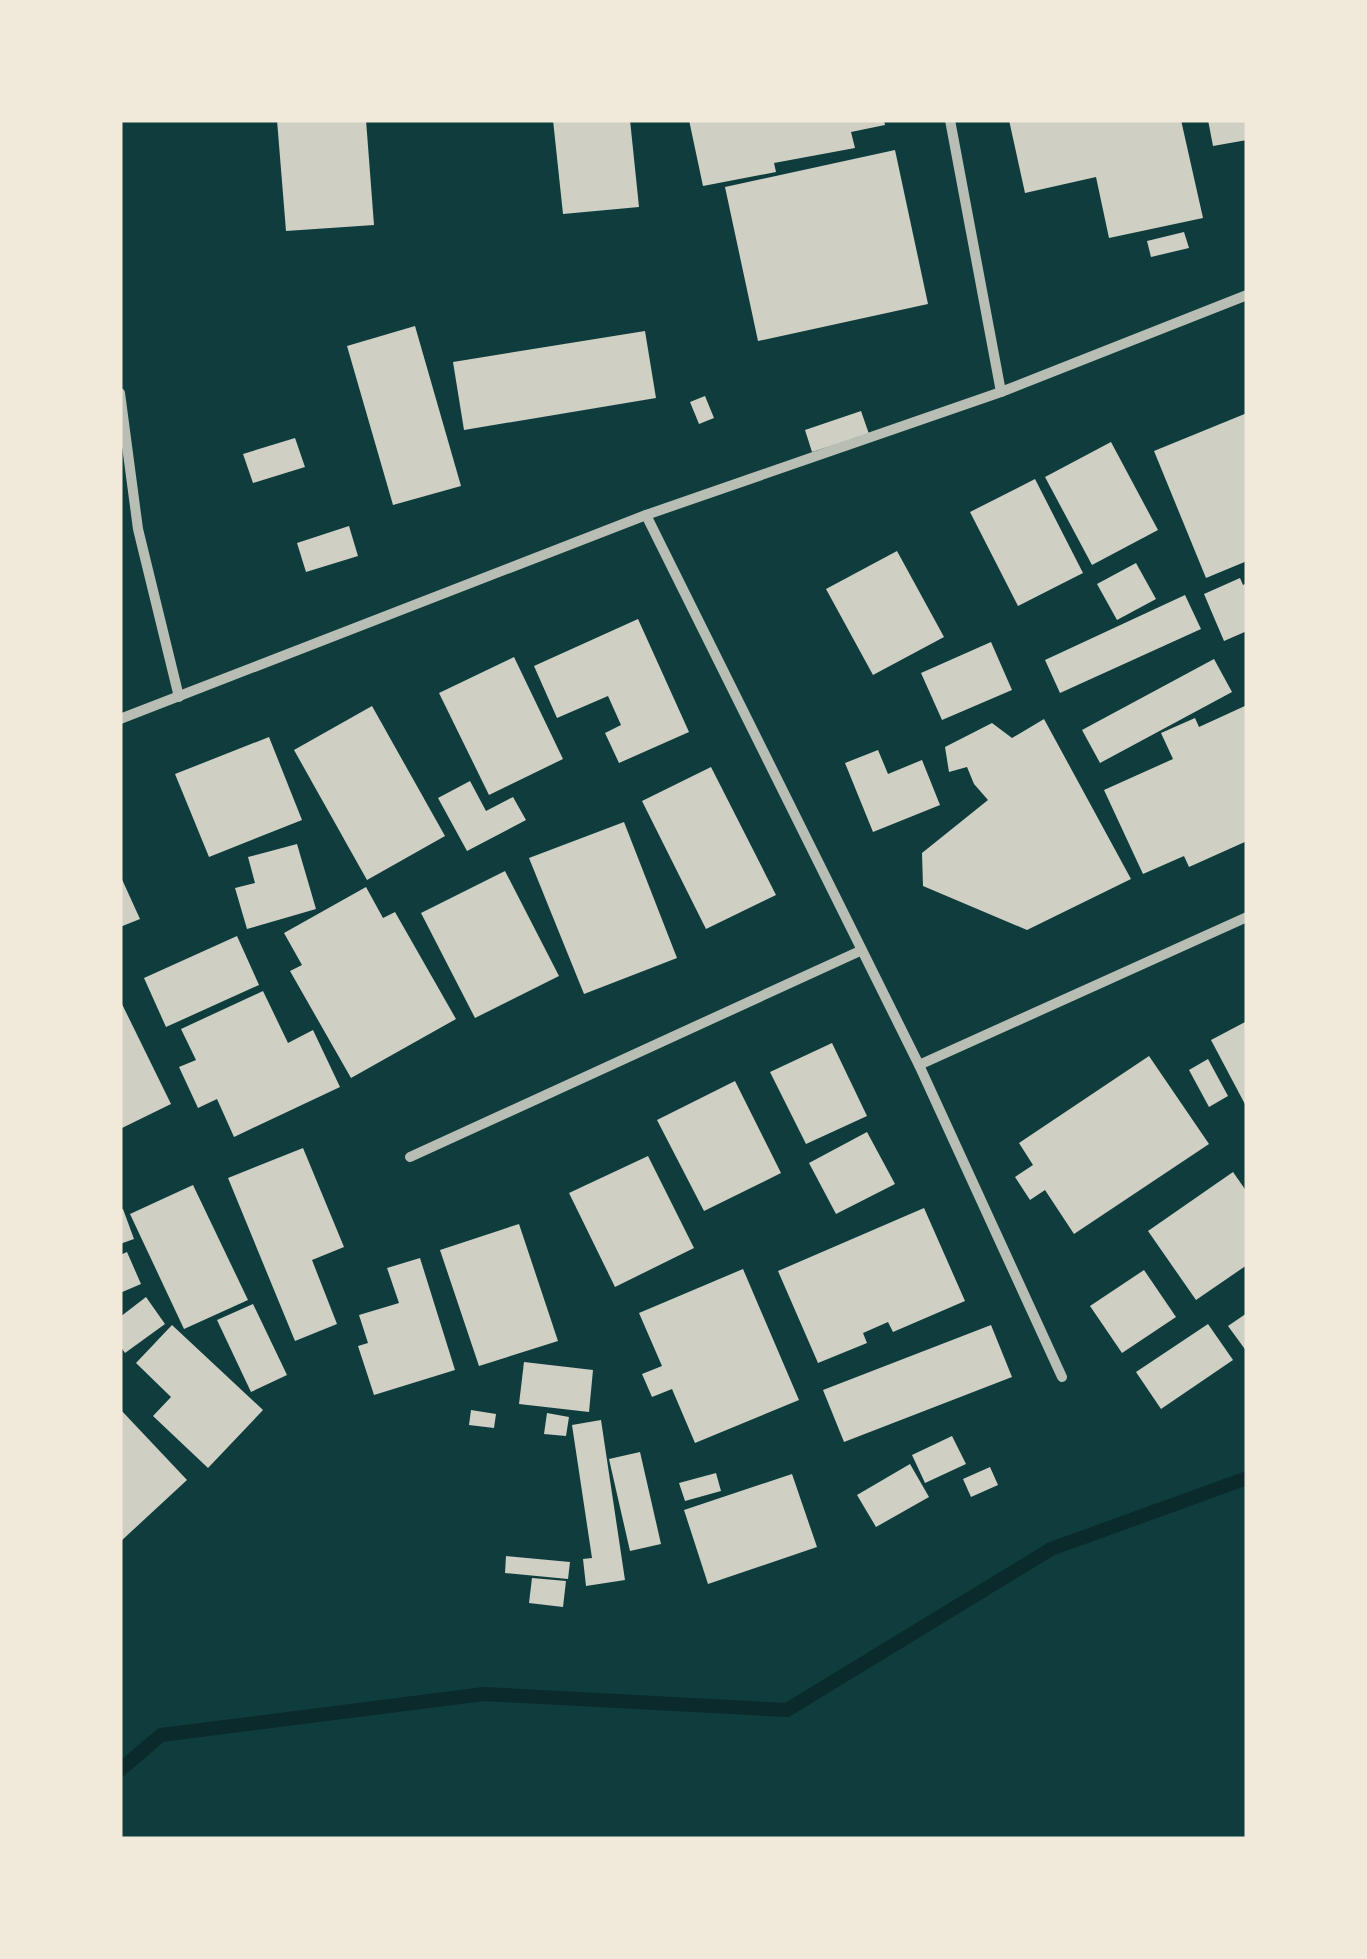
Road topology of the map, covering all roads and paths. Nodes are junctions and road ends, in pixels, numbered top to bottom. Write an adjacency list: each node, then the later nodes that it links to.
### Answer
1 (950, 120): 3 (street)
2 (1247, 295): 3 (street)
3 (1000, 392): 5 (street)
4 (120, 393): 6 (street)
5 (646, 515): 6 (street); 9 (street)
6 (179, 696): 7 (street)
7 (120, 720)
8 (1247, 918): 10 (street)
9 (860, 951): 10 (street); 11 (street)
10 (918, 1065): 12 (street)
11 (410, 1157)
12 (1062, 1378)

